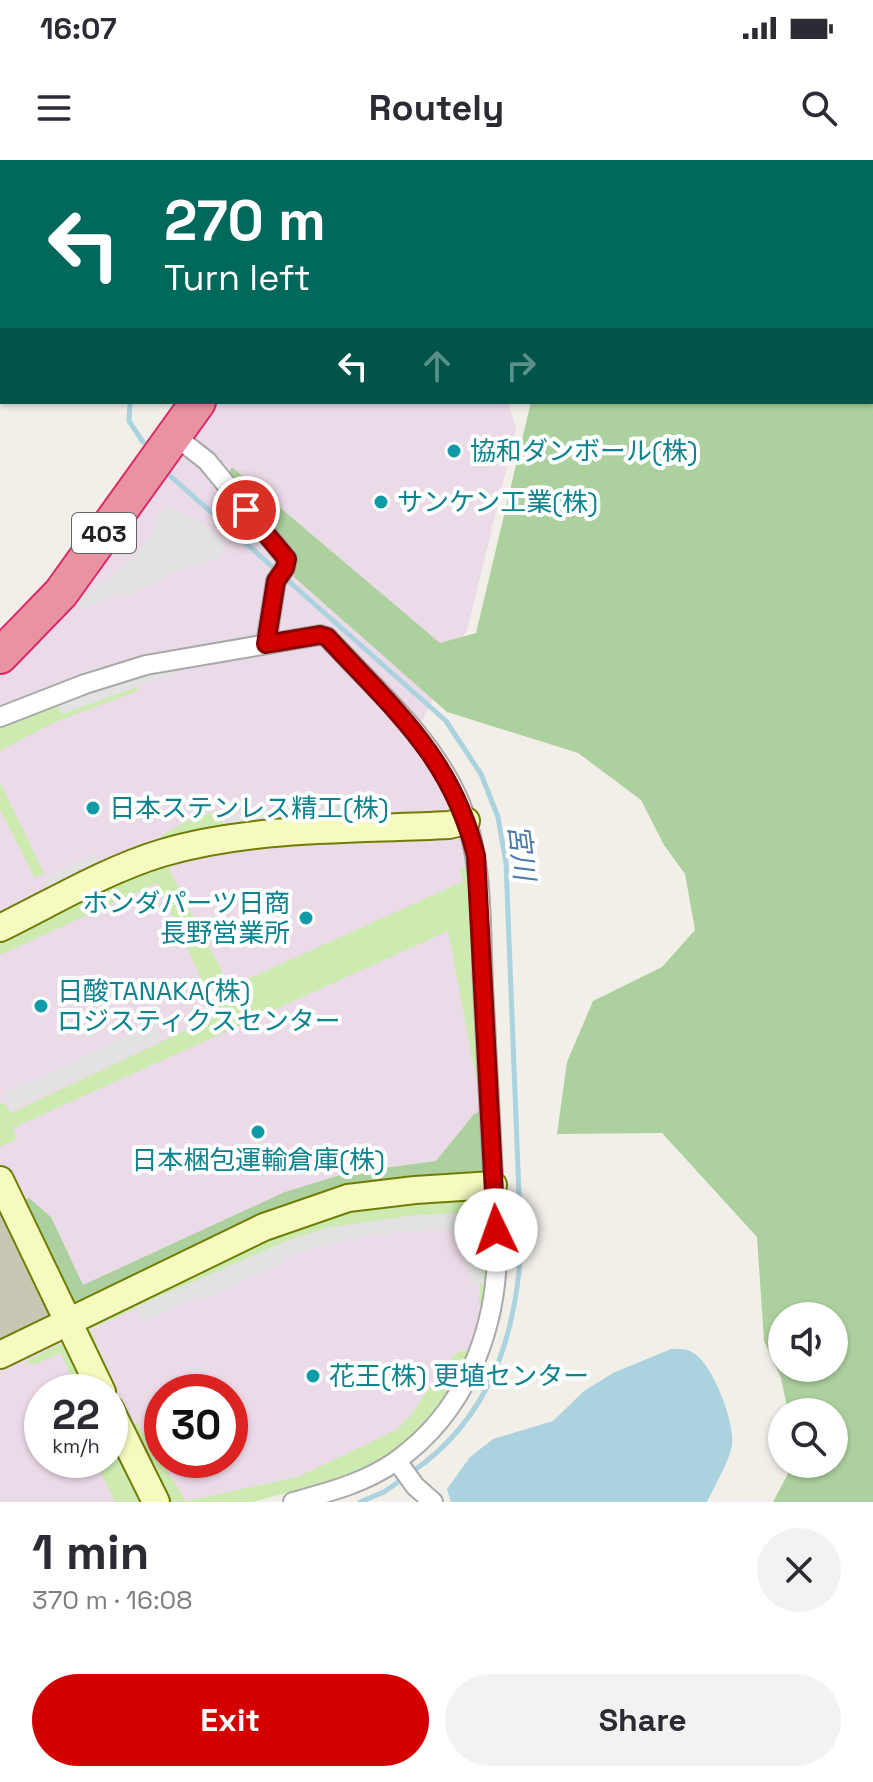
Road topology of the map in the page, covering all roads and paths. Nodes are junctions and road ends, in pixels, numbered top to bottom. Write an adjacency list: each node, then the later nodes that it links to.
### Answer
1 (197, 404): 2 (highway, 403)
2 (175, 436): 3 (street); 4 (highway, 403)
3 (266, 644): 5 (street); 6 (street)
4 (0, 656)
5 (0, 717)
6 (466, 821): 7 (street); 9 (street)
7 (0, 928)
8 (0, 1180): 10 (street)
9 (493, 1185): 10 (street); 14 (street)
10 (69, 1322): 11 (street); 12 (street)
11 (0, 1355)
12 (94, 1374)
13 (128, 1445): 15 (street)
14 (400, 1465): 16 (street); 17 (street)
15 (156, 1502)
16 (293, 1502)
17 (433, 1502)

